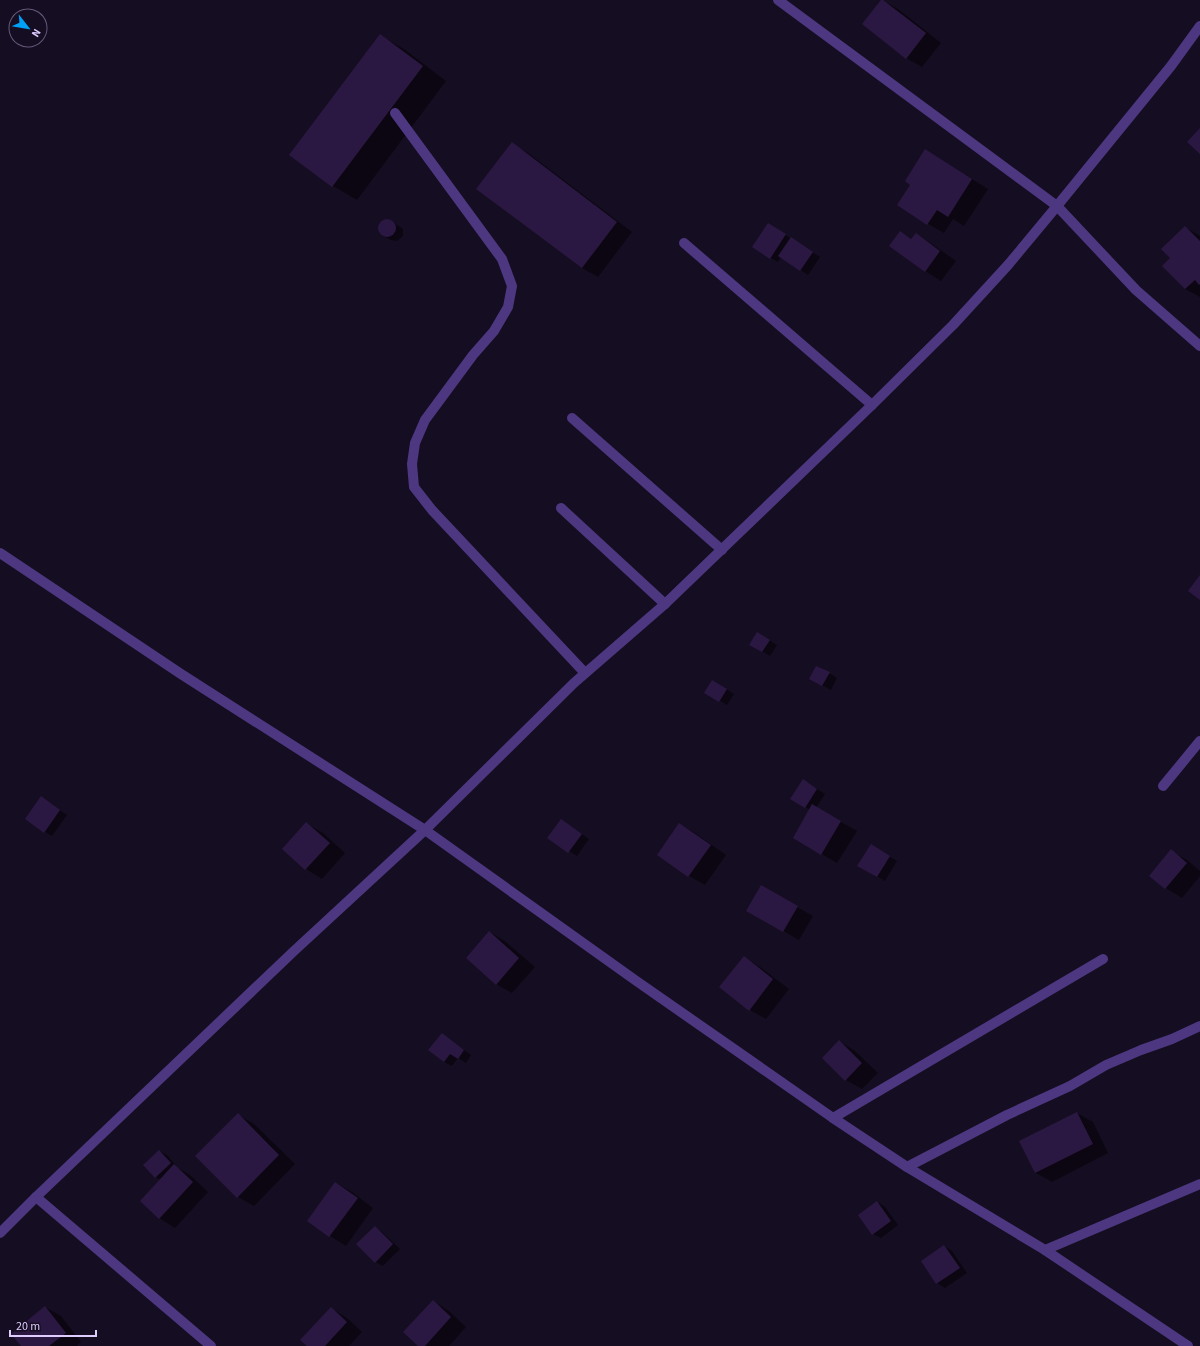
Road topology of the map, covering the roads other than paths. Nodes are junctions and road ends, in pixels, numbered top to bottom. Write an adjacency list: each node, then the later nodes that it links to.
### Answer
1 (778, 0): 4 (street)
2 (1200, 26): 4 (street)
3 (396, 113): 13 (street)
4 (1057, 206): 6 (street); 7 (street)
5 (684, 243): 7 (street)
6 (1200, 346)
7 (872, 406): 10 (street)
8 (572, 418): 10 (street)
9 (561, 508): 12 (street)
10 (722, 550): 12 (street)
11 (0, 553): 16 (street)
12 (665, 604): 13 (street)
13 (585, 673): 16 (street)
14 (1200, 741): 15 (street)
15 (1163, 786)
16 (426, 830): 19 (street); 22 (street)
17 (1103, 959): 19 (street)
18 (1200, 1026): 20 (street)
19 (833, 1118): 20 (street)
20 (907, 1167): 24 (street)
21 (1200, 1184): 24 (street)
22 (36, 1197): 23 (street); 25 (street)
23 (0, 1233)
24 (1045, 1250): 26 (street)
25 (211, 1346)
26 (1188, 1346)

